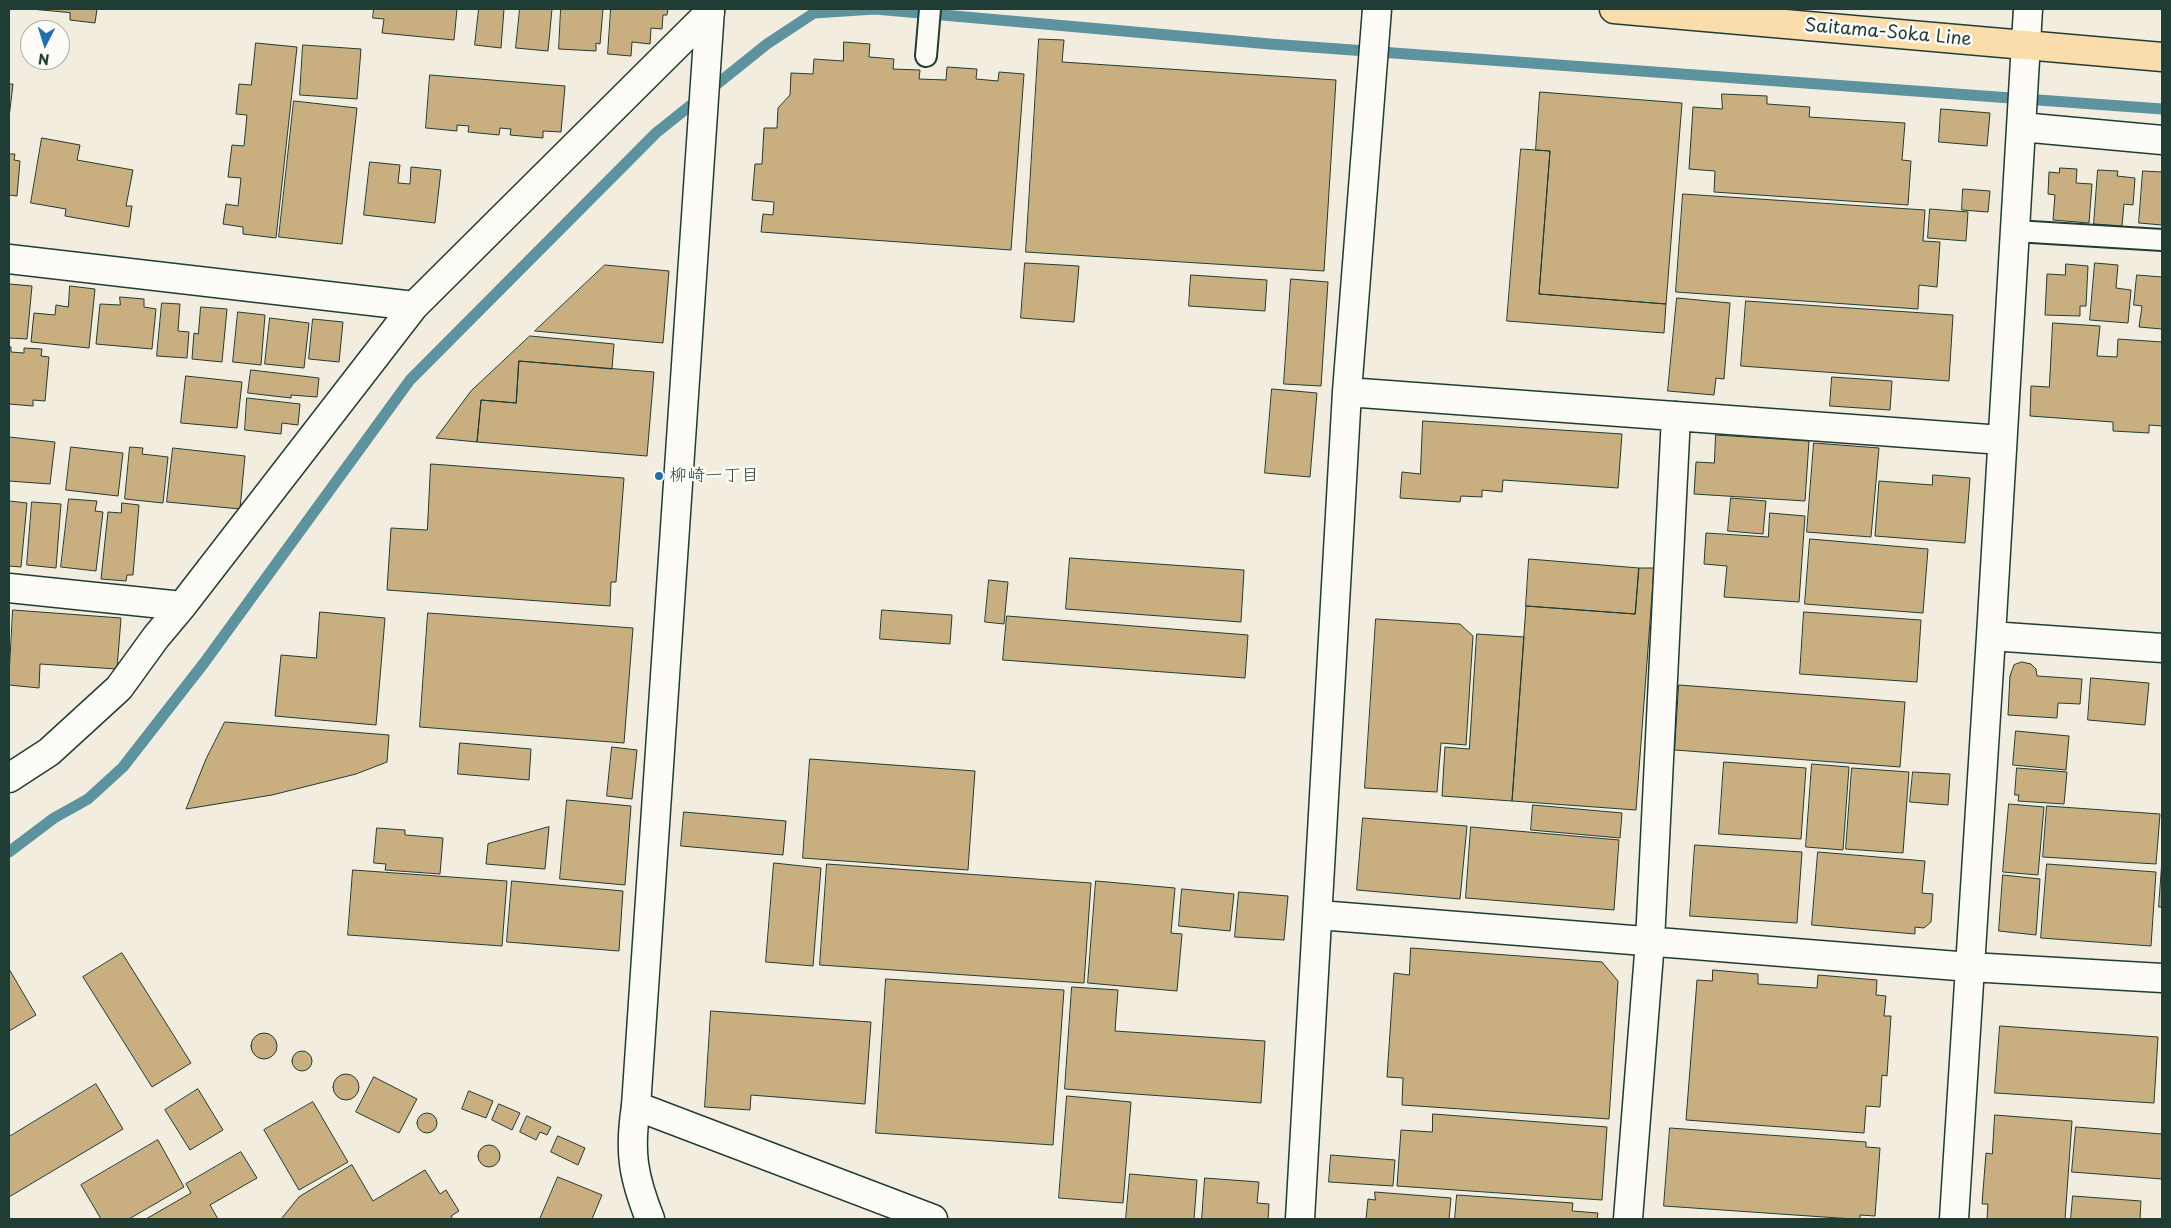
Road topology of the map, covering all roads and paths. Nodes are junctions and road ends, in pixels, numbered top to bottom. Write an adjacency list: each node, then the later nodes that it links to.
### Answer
1 (930, 9): 8 (lane)
2 (1614, 9): 5 (main road, Saitama-Soka Line)
3 (2028, 9): 7 (street)
4 (710, 10): 15 (street); 28 (street)
5 (1700, 12): 7 (main road, Saitama-Soka Line)
6 (1376, 20): 16 (street)
7 (2025, 45): 9 (main road, Saitama-Soka Line); 10 (street)
8 (926, 56)
9 (2162, 57)
10 (2021, 127): 11 (street); 12 (street)
11 (2162, 140)
12 (2015, 231): 13 (lane); 18 (street)
13 (2162, 240)
14 (9, 259): 15 (street)
15 (414, 306): 20 (street)
16 (1347, 392): 17 (street); 24 (street)
17 (1676, 416): 18 (street); 25 (street)
18 (2002, 440): 21 (street)
19 (9, 588): 20 (street)
20 (182, 606): 23 (street)
21 (1991, 636): 22 (street); 26 (street)
22 (2162, 648)
23 (9, 778)
24 (1319, 915): 25 (street); 31 (street)
25 (1650, 941): 26 (street); 32 (street)
26 (1970, 967): 27 (street); 33 (street)
27 (2162, 978)
28 (636, 1106): 29 (street); 30 (street)
29 (650, 1219)
30 (933, 1219)
31 (1300, 1219)
32 (1628, 1219)
33 (1954, 1219)

